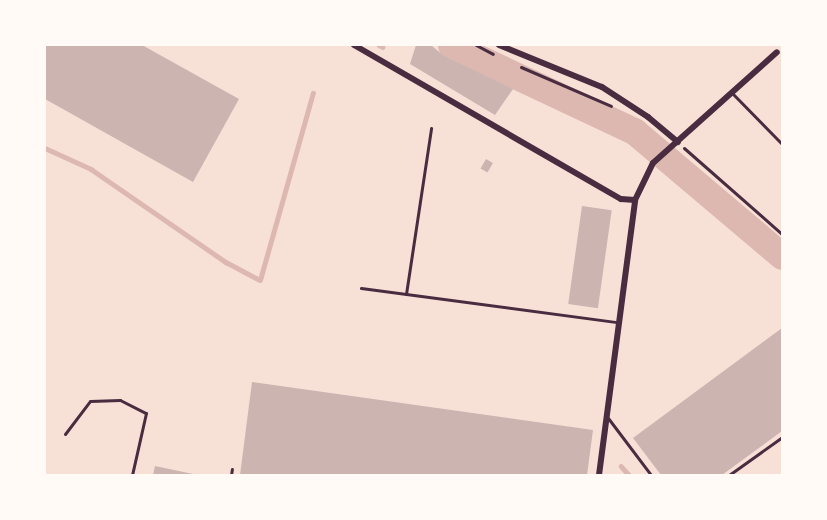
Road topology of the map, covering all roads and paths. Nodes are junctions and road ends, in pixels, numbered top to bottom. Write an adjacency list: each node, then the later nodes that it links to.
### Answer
1 (354, 45): 12 (street)
2 (476, 45): 5 (path)
3 (499, 45): 10 (street)
4 (780, 50): 7 (street)
5 (500, 58)
6 (520, 66): 8 (path)
7 (732, 93): 10 (street); 11 (lane)
8 (621, 111)
9 (431, 128): 15 (lane)
10 (677, 143): 12 (street); 13 (path)
11 (782, 144)
12 (635, 200): 16 (street)
13 (782, 234)
14 (361, 288): 15 (lane)
15 (406, 294): 16 (lane)
16 (619, 322): 17 (street)
17 (607, 416): 23 (street); 24 (lane)
18 (65, 434): 21 (lane)
19 (782, 437): 25 (lane)
20 (231, 469): 22 (lane)
21 (132, 475)
22 (231, 475)
23 (599, 475)
24 (651, 475)
25 (729, 475)

